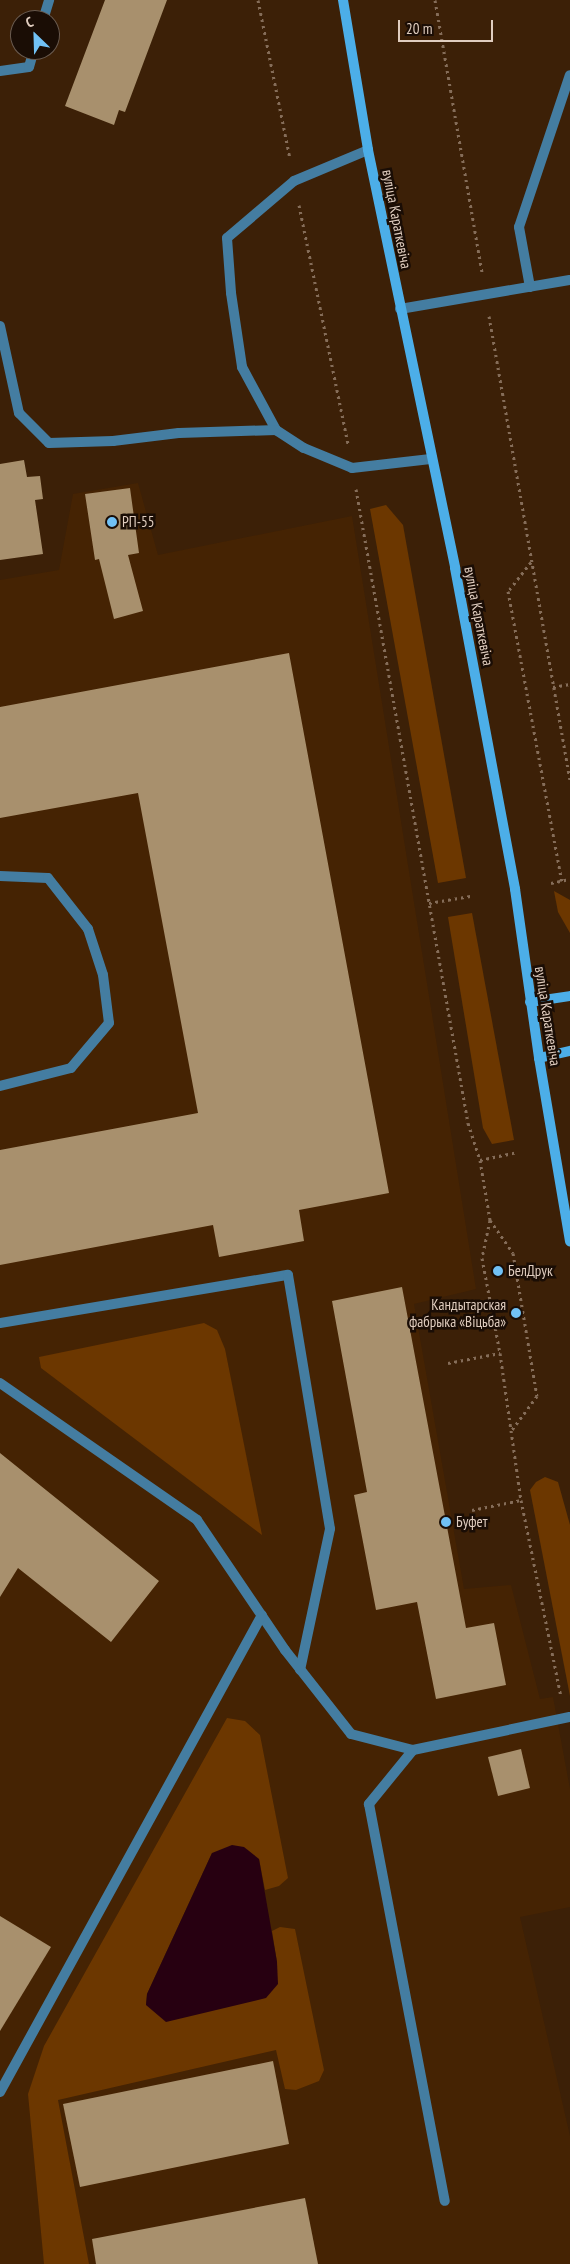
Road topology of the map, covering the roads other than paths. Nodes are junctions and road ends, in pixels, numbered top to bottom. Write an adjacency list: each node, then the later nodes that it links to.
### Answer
1 (343, 0): 5 (street, вуліца Караткевіча)
2 (31, 60): 3 (lane)
3 (0, 71)
4 (570, 75): 7 (lane)
5 (368, 150): 8 (street, вуліца Караткевіча); 10 (lane)
6 (570, 280): 7 (lane)
7 (530, 286): 8 (lane)
8 (400, 309): 11 (street, вуліца Караткевіча)
9 (0, 326): 10 (lane)
10 (276, 430): 11 (lane)
11 (430, 459): 14 (street, вуліца Караткевіча)
12 (0, 876): 17 (lane)
13 (570, 996): 14 (street)
14 (530, 1002): 16 (street, вуліца Караткевіча)
15 (570, 1051): 16 (street)
16 (539, 1058): 18 (street, вуліца Караткевіча)
17 (0, 1086)
18 (570, 1241)
19 (0, 1323): 22 (lane)
20 (0, 1383): 21 (lane)
21 (262, 1615): 22 (lane); 25 (lane)
22 (300, 1670): 24 (lane)
23 (568, 1717): 24 (lane)
24 (413, 1750): 26 (lane)
25 (0, 2092)
26 (444, 2201)

